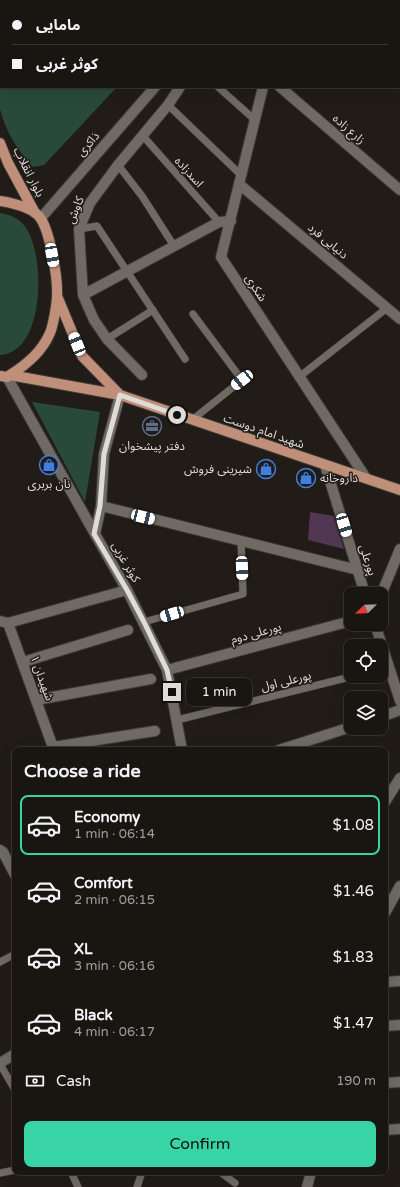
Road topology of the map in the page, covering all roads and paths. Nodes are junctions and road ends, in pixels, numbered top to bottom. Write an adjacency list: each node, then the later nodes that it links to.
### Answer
1 (154, 88): 14 (street, ذاکری)
2 (179, 88): 6 (street, کاوش)
3 (219, 88): 7 (lane)
4 (263, 88): 7 (street, شکری)
5 (281, 88): 12 (street, زارع زاده)
6 (168, 105): 8 (street, کاوش); 11 (lane)
7 (255, 120): 11 (street, شکری)
8 (143, 136): 10 (street, کاوش); 16 (lane, اسدزاده)
9 (0, 144): 14 (main road, بلوار انقلاب)
10 (118, 165): 17 (street, کاوش); 18 (lane)
11 (240, 180): 15 (street, شکری); 22 (street, دنیایی فرد)
12 (400, 190)
13 (0, 201): 14 (main road)
14 (38, 216): 21 (main road, بلوار انقلاب)
15 (230, 221): 16 (street); 30 (street, شکری)
16 (219, 222): 18 (street)
17 (79, 229): 19 (lane); 20 (street, کاوش)
18 (174, 246): 19 (street)
19 (126, 270): 20 (street); 23 (lane)
20 (83, 295): 26 (street, کاوش)
21 (57, 296): 29 (main road); 31 (main road)
22 (388, 308): 25 (street, دنیایی فرد); 30 (lane)
23 (153, 310): 26 (lane); 27 (lane)
24 (192, 314): 32 (lane)
25 (400, 319)
26 (107, 339): 28 (street, کاوش)
27 (185, 359)
28 (142, 375)
29 (4, 377): 31 (main road, شهید امام دوست); 37 (street, کوثر غربی)
30 (299, 377): 34 (street, شکری)
31 (120, 395): 32 (main road, شهید امام دوست); 36 (street)
32 (192, 420): 33 (main road, شهید امام دوست)
33 (325, 465): 34 (main road, شهید امام دوست); 40 (street, پورعلی)
34 (366, 478): 35 (main road, شهید امام دوست)
35 (400, 490)
36 (100, 506): 37 (street); 38 (street)
37 (94, 534): 43 (street, کوثر غربی)
38 (241, 541): 40 (street); 45 (lane)
39 (400, 549): 42 (street, پورعلی)
40 (358, 570): 41 (street, پورعلی)
41 (364, 587)
42 (384, 587)
43 (127, 590): 44 (street); 45 (street, کوثر غربی)
44 (4, 622): 48 (street, شهیدان ۱)
45 (144, 622): 49 (street, کوثر غربی)
46 (344, 624): 49 (street, پورعلی دوم)
47 (128, 630): 48 (street)
48 (23, 662): 54 (street, شهیدان ۱)
49 (167, 670): 57 (street, کوثر غربی)
50 (388, 674): 53 (street)
51 (344, 678): 57 (lane, پورعلی اول)
52 (150, 679): 54 (street)
53 (399, 696)
54 (36, 700): 60 (street, شهیدان ۱)
55 (400, 710): 56 (street)
56 (388, 714)
57 (177, 720): 62 (street, کوثر غربی)
58 (344, 728): 63 (street)
59 (155, 731): 61 (street)
60 (53, 747)
61 (65, 747)
62 (182, 747)
63 (288, 747)
64 (400, 778): 65 (street)
65 (388, 797)
66 (0, 850): 67 (street)
67 (12, 869)
68 (400, 886): 69 (street)
69 (388, 908)
70 (12, 956): 71 (lane)
71 (0, 962)
72 (400, 981): 73 (street)
73 (388, 982)
74 (400, 1025): 75 (street)
75 (388, 1026)
76 (12, 1056): 77 (street)
77 (0, 1064): 78 (lane)
78 (12, 1081)
79 (400, 1082): 80 (street)
80 (388, 1083)
81 (400, 1129): 82 (street)
82 (388, 1130)
83 (12, 1171): 84 (lane)
84 (0, 1173)
85 (72, 1175): 90 (lane)
86 (141, 1175): 91 (lane)
87 (223, 1175): 89 (lane)
88 (310, 1175): 93 (street)
89 (235, 1185): 92 (lane)
90 (78, 1187)
91 (137, 1187)
92 (242, 1187)
93 (307, 1187)

